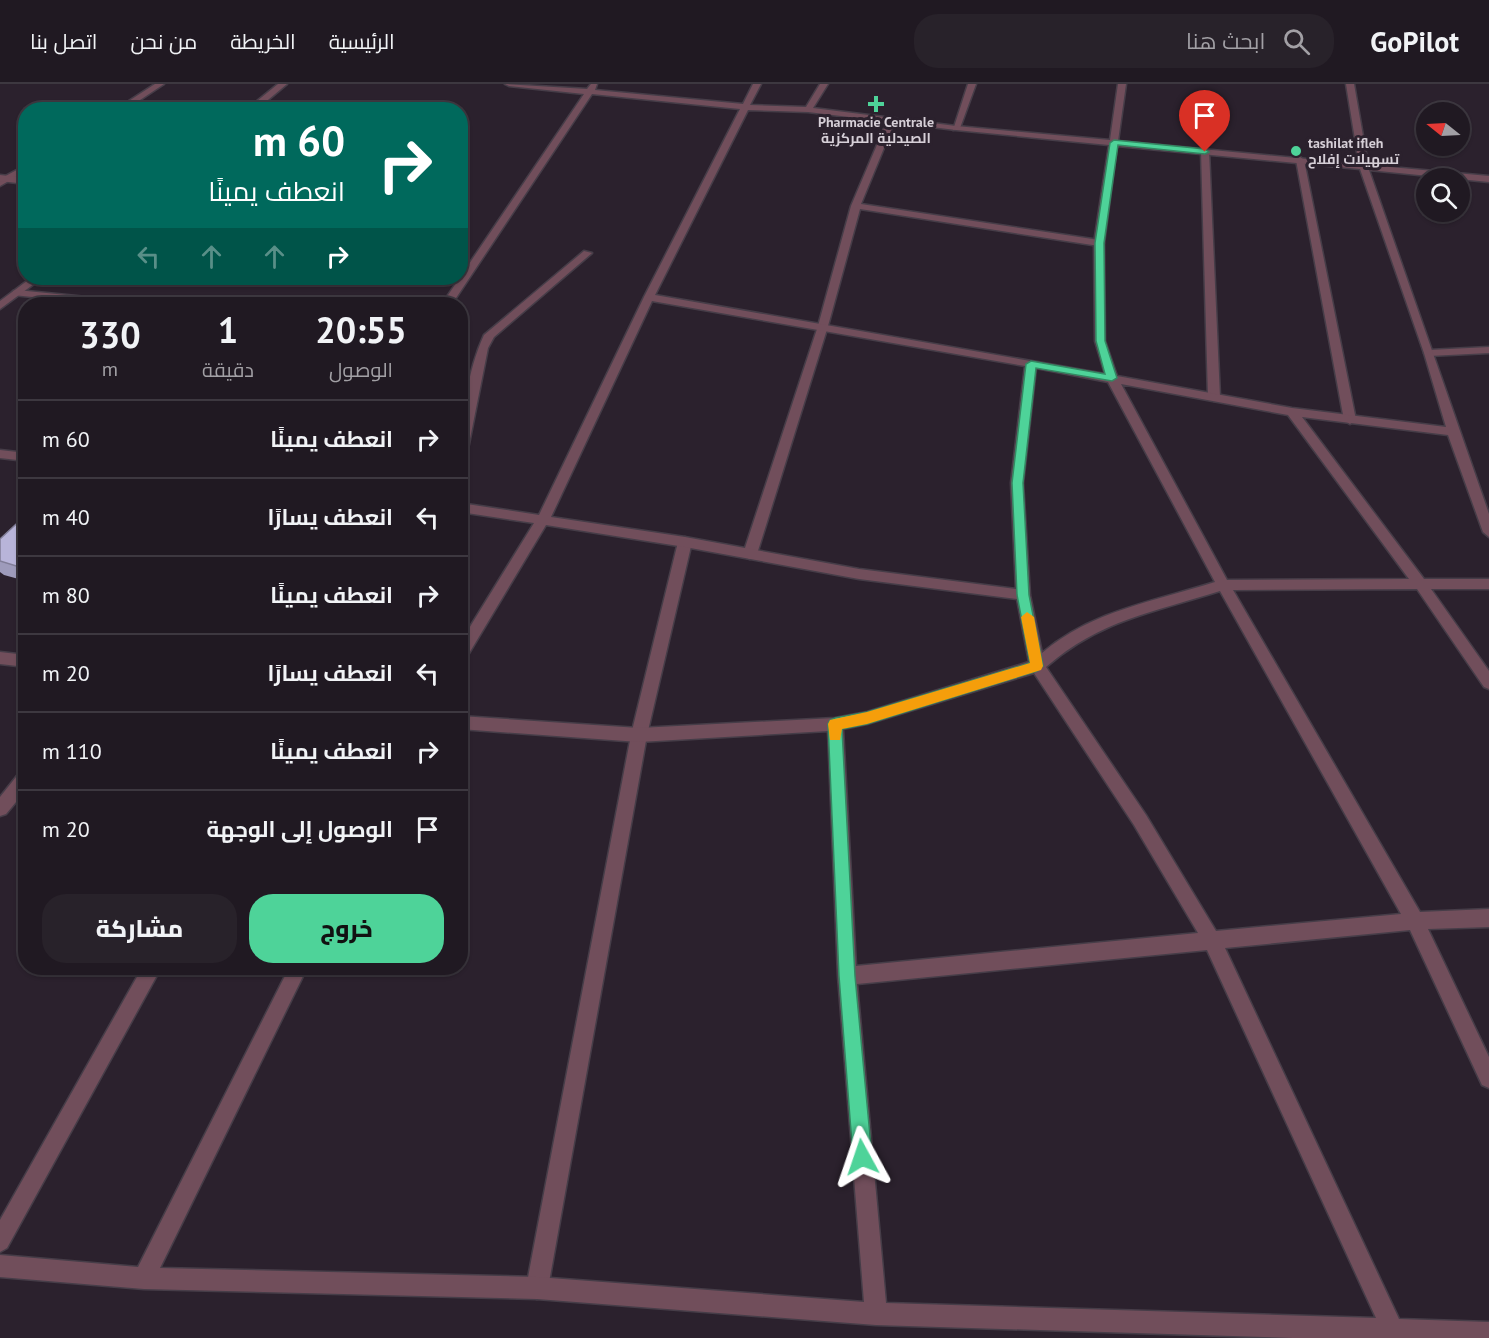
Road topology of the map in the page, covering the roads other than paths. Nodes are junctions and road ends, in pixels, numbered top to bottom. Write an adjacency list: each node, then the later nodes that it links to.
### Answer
1 (160, 84): 10 (street)
2 (284, 84): 11 (street)
3 (510, 84): 9 (street)
4 (757, 84): 12 (street)
5 (824, 84): 13 (street)
6 (972, 84): 15 (street)
7 (1122, 84): 16 (street)
8 (1350, 84): 19 (street)
9 (592, 88): 12 (street); 27 (street)
10 (132, 102)
11 (260, 102)
12 (745, 107): 13 (street); 31 (street)
13 (808, 110): 14 (street)
14 (891, 121): 15 (street); 24 (street)
15 (956, 128): 16 (street)
16 (1114, 143): 17 (street); 25 (street)
17 (1205, 152): 18 (street); 38 (street)
18 (1300, 160): 19 (street); 41 (street)
19 (1364, 167): 21 (street); 35 (street)
20 (18, 171): 22 (street)
21 (1489, 179)
22 (2, 180): 23 (street)
23 (18, 181)
24 (856, 206): 25 (street); 33 (street)
25 (1099, 243): 37 (street)
26 (587, 253): 40 (street)
27 (468, 273)
28 (28, 285): 29 (street)
29 (17, 293): 30 (street); 32 (street)
30 (57, 297)
31 (649, 297): 33 (street); 46 (street)
32 (0, 306)
33 (823, 326): 36 (street); 49 (street)
34 (1489, 350): 35 (street)
35 (1429, 353): 42 (street)
36 (1031, 364): 37 (street); 53 (street)
37 (1112, 378): 38 (street); 51 (street)
38 (1214, 397): 39 (street)
39 (1292, 412): 41 (street); 52 (street)
40 (468, 420)
41 (1350, 420): 42 (street)
42 (1453, 432): 47 (street)
43 (0, 454): 44 (street)
44 (18, 456)
45 (468, 508): 46 (street)
46 (543, 520): 48 (street); 54 (street)
47 (1489, 532)
48 (686, 542): 49 (street); 61 (street)
49 (750, 554): 53 (street)
50 (1489, 584): 52 (street)
51 (1223, 585): 52 (street); 57 (street); 65 (street)
52 (1420, 585): 58 (street)
53 (1023, 595): 57 (street)
54 (468, 643)
55 (0, 658): 56 (street)
56 (18, 660)
57 (1037, 666): 60 (street); 66 (street)
58 (1489, 683)
59 (468, 723): 61 (street)
60 (835, 724): 61 (street); 69 (street)
61 (639, 735): 74 (street)
62 (18, 787): 63 (street)
63 (0, 809)
64 (1489, 918): 65 (street)
65 (1415, 921): 66 (street); 70 (street)
66 (1212, 940): 69 (street); 76 (street)
67 (148, 975): 71 (street)
68 (295, 975): 73 (street)
69 (847, 976): 75 (street)
70 (1489, 1077)
71 (0, 1241)
72 (0, 1266): 73 (street)
73 (144, 1278): 74 (street)
74 (537, 1288): 75 (street)
75 (876, 1314): 76 (street)
76 (1393, 1330): 77 (street)
77 (1489, 1333)

